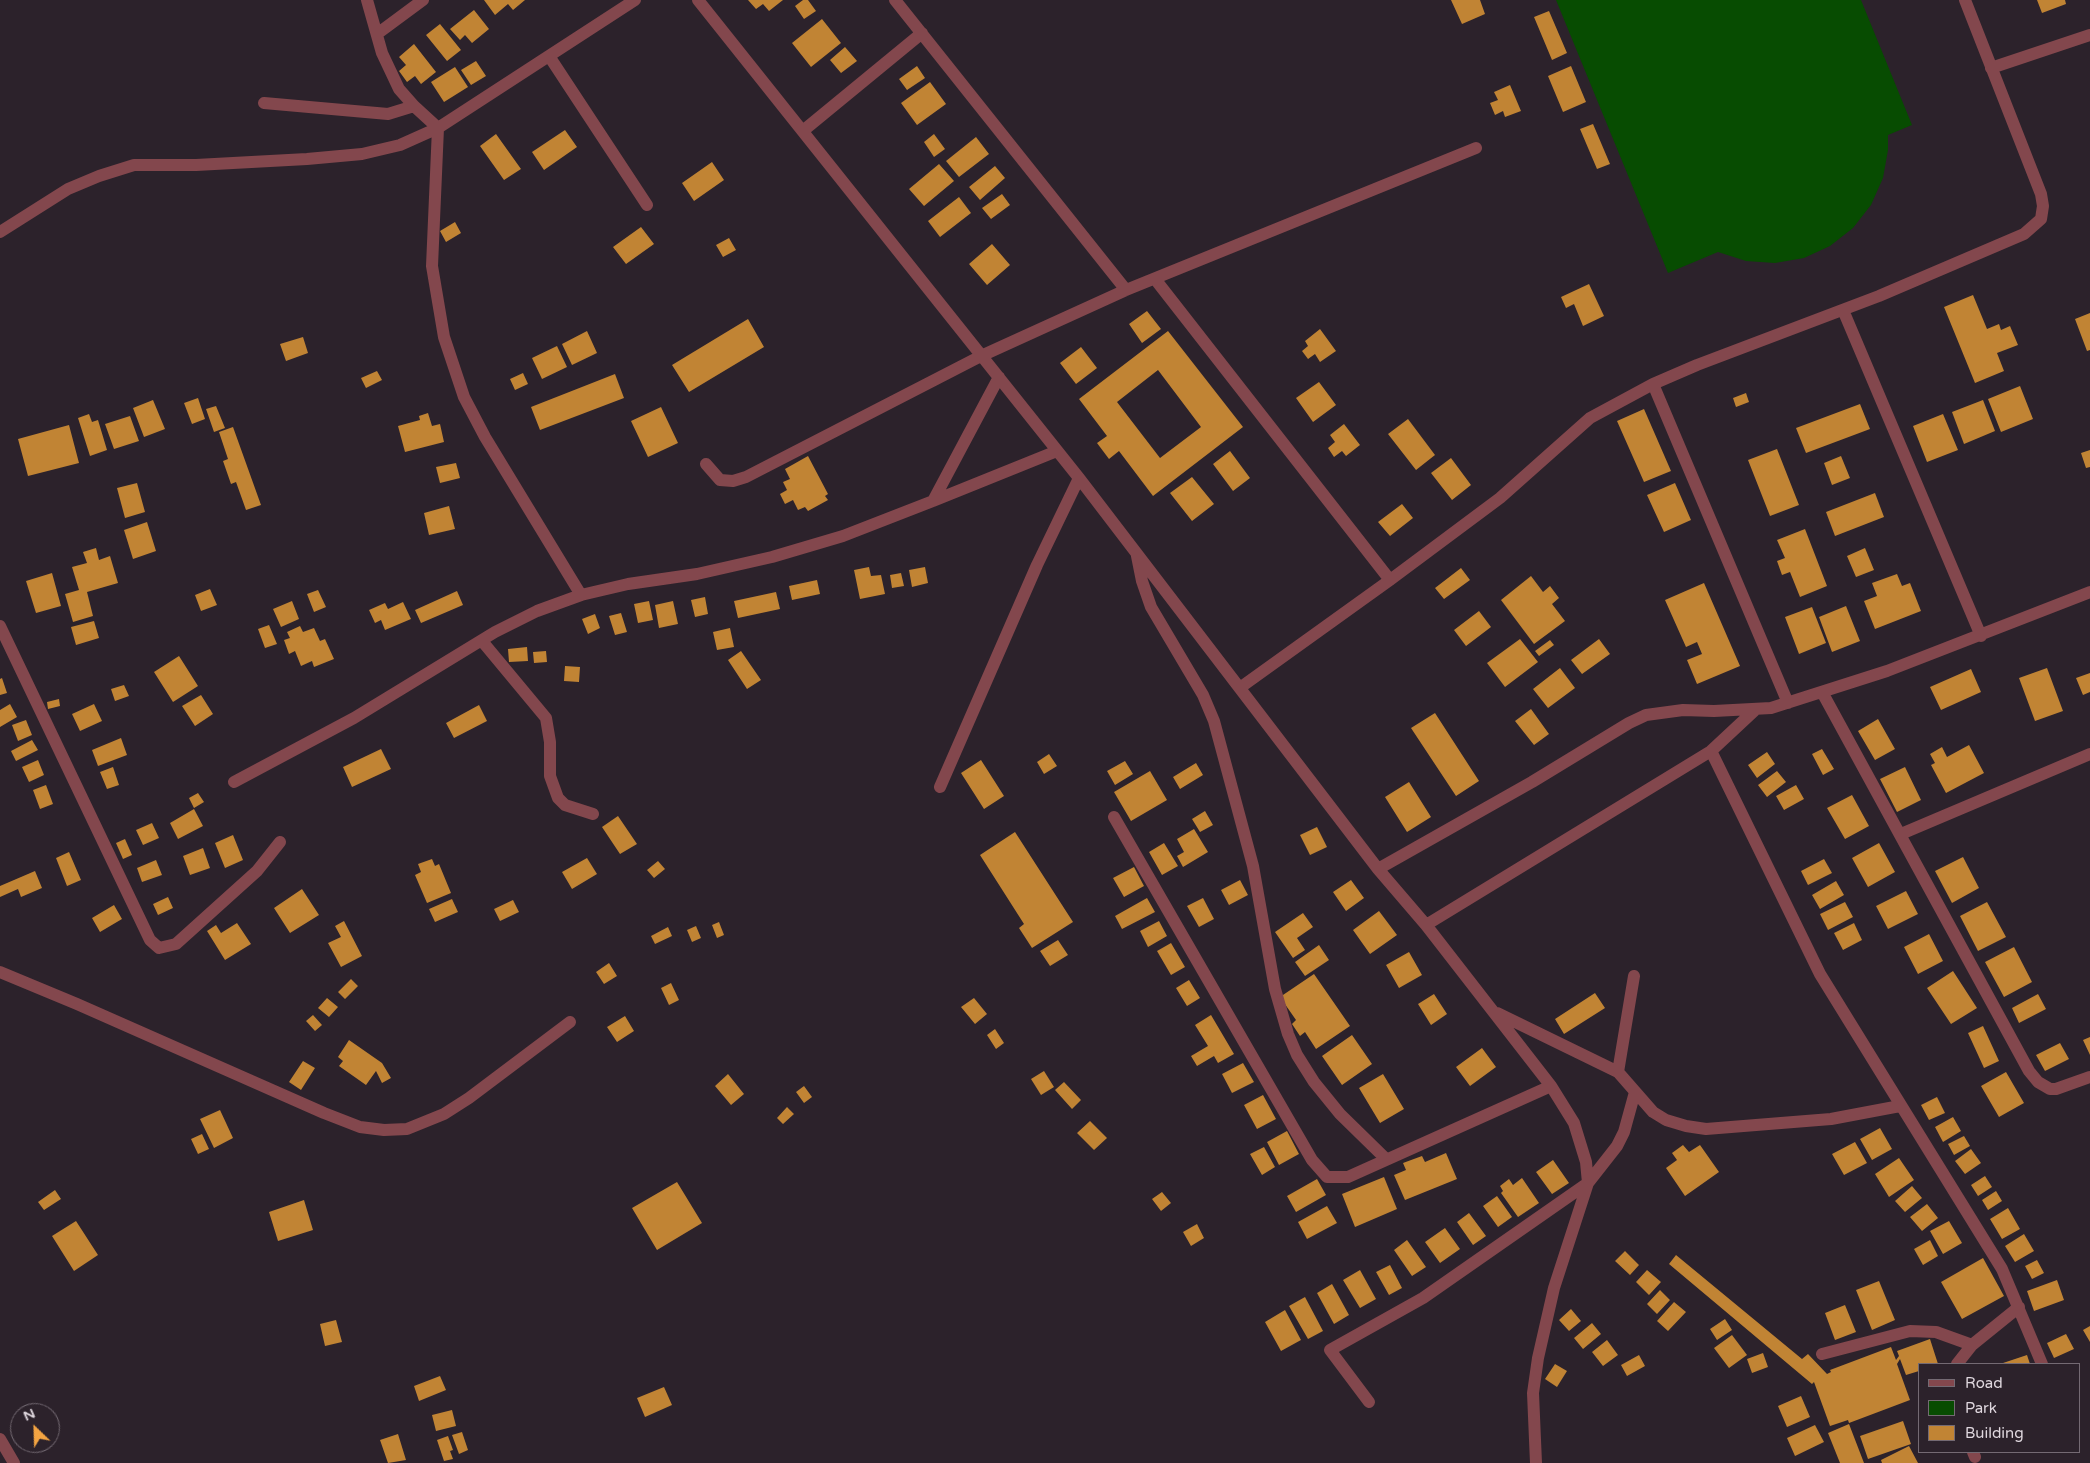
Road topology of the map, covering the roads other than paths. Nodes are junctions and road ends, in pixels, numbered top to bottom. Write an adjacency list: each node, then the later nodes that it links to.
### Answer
1 (367, 0): 8 (street)
2 (423, 0): 8 (street)
3 (635, 0): 10 (street)
4 (698, 0): 15 (street)
5 (895, 0): 7 (street)
6 (1964, 0): 11 (street)
7 (922, 33): 15 (street); 20 (street)
8 (377, 34): 13 (street)
9 (2090, 35): 11 (street)
10 (549, 56): 14 (street); 17 (street)
11 (1991, 68): 21 (street)
12 (264, 103): 13 (street)
13 (414, 106): 14 (street)
14 (438, 128): 18 (street); 32 (street)
15 (804, 130): 22 (street)
16 (1476, 148): 19 (street)
17 (646, 204)
18 (0, 232)
19 (1155, 279): 20 (street); 30 (street)
20 (1126, 290): 22 (street)
21 (1843, 310): 24 (street); 34 (street)
22 (981, 356): 23 (street); 26 (street)
23 (999, 377): 25 (street); 28 (street)
24 (1653, 384): 30 (street); 38 (street)
25 (1057, 451): 27 (street); 28 (street)
26 (706, 464)
27 (1079, 478): 29 (street); 43 (street)
28 (933, 501): 32 (street)
29 (1137, 554): 36 (street); 59 (street)
30 (1390, 580): 36 (street)
31 (2090, 592): 34 (street)
32 (581, 596): 35 (street)
33 (0, 626): 47 (street)
34 (1981, 636): 37 (street)
35 (482, 641): 42 (street); 44 (street)
36 (1241, 687): 48 (street)
37 (1822, 692): 38 (street); 46 (street)
38 (1788, 703): 39 (street)
39 (1755, 710): 40 (street); 48 (street)
40 (1711, 751): 49 (street); 58 (street)
41 (2090, 754): 46 (street)
42 (234, 782)
43 (940, 787)
44 (593, 814)
45 (1114, 817): 59 (street)
46 (1901, 834): 55 (street)
47 (280, 842)
48 (1378, 870): 49 (street)
49 (1426, 925): 52 (street)
50 (0, 972): 53 (street)
51 (1634, 976): 54 (street)
52 (1493, 1010): 54 (street); 56 (street)
53 (570, 1022)
54 (1618, 1072): 57 (street)
55 (2090, 1077)
56 (1551, 1086): 59 (street); 60 (street)
57 (1635, 1092): 58 (street); 60 (street)
58 (1900, 1106): 61 (street)
59 (1386, 1158)
60 (1588, 1183): 66 (street); 69 (street)
61 (2019, 1307): 62 (street); 65 (street)
62 (1972, 1344): 63 (street); 64 (street)
63 (1822, 1354)
64 (1958, 1363)
65 (2042, 1363)
66 (1369, 1402)
67 (0, 1439): 68 (street)
68 (14, 1463)
69 (1536, 1463)

